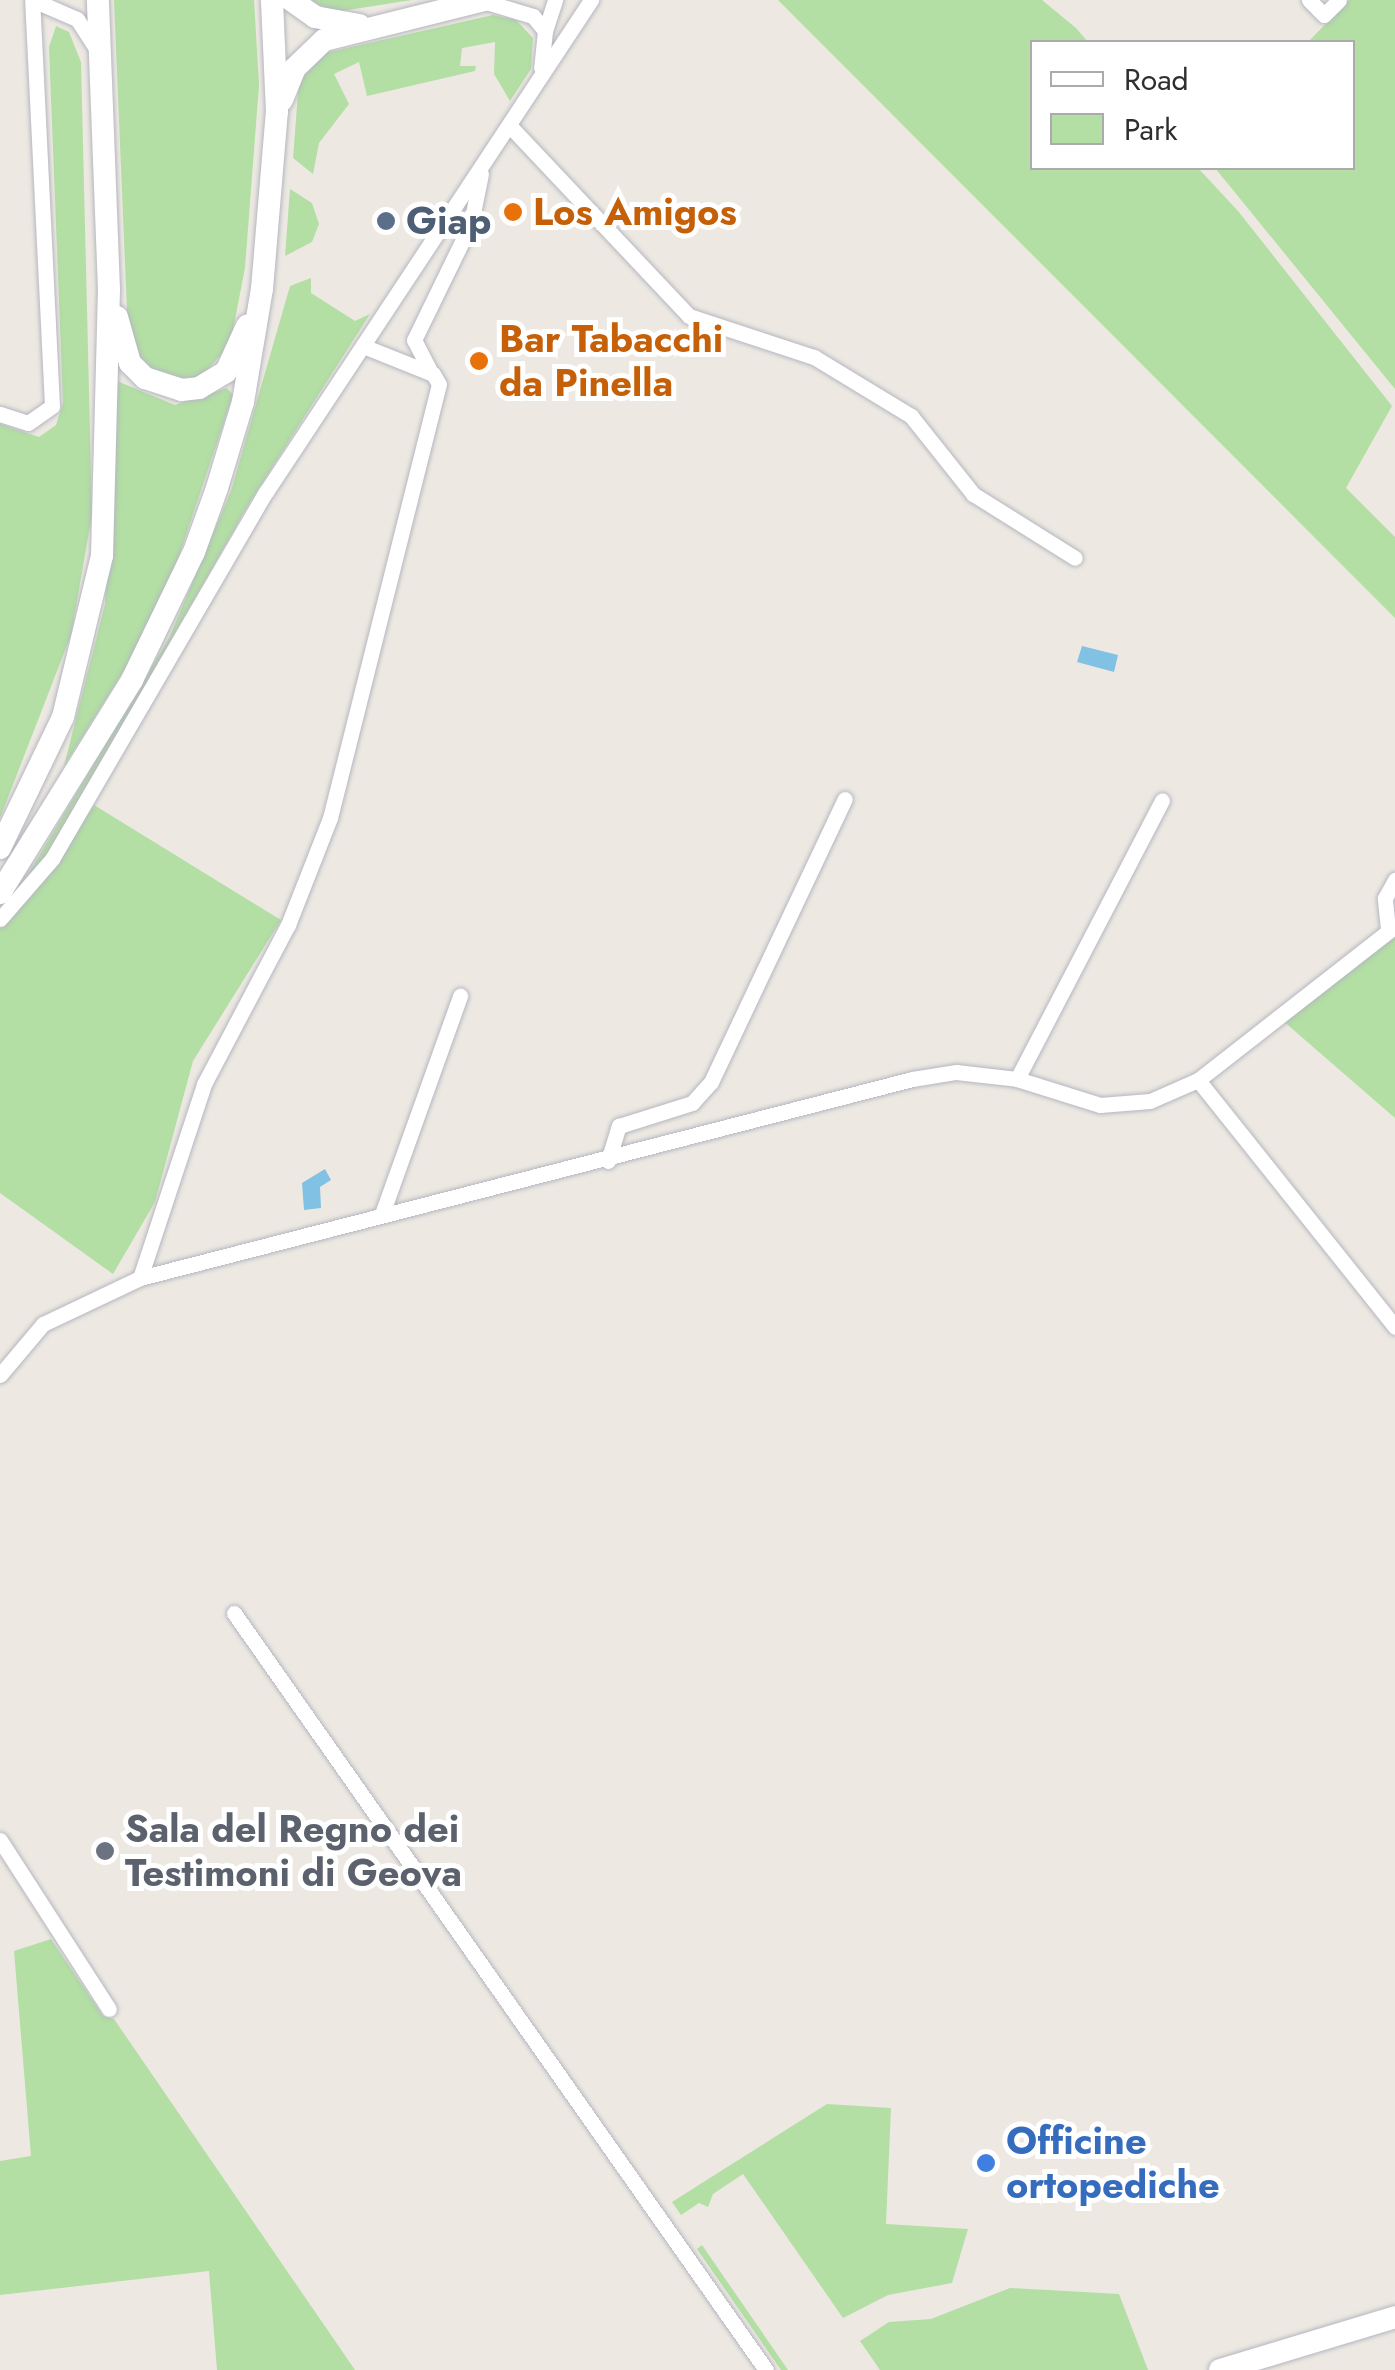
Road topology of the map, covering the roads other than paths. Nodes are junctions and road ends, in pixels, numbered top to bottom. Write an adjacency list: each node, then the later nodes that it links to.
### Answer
1 (33, 0): 12 (street); 21 (street)
2 (98, 0): 12 (main road)
3 (272, 0): 14 (main road)
4 (291, 0): 10 (main road)
5 (484, 0): 10 (main road); 11 (street)
6 (555, 0): 11 (street)
7 (591, 0): 13 (street)
8 (1310, 0): 9 (street)
9 (1338, 0)
10 (368, 26): 14 (main road)
11 (545, 30): 13 (street)
12 (100, 54): 18 (main road)
13 (540, 78): 15 (street)
14 (277, 112): 17 (main road)
15 (509, 125): 16 (street); 22 (street)
16 (483, 165): 19 (street); 20 (street)
17 (262, 289): 18 (main road); 27 (main road)
18 (109, 290): 25 (main road)
19 (363, 346): 20 (street); 28 (street)
20 (432, 374): 35 (street)
21 (0, 414)
22 (1076, 558)
23 (845, 798): 33 (street)
24 (1162, 800): 31 (street)
25 (0, 848)
26 (1395, 880): 29 (street)
27 (0, 893)
28 (0, 919)
29 (1391, 928): 32 (street)
30 (460, 996): 34 (street)
31 (1017, 1078): 32 (street); 33 (street)
32 (1198, 1080): 36 (street)
33 (608, 1161): 34 (street)
34 (382, 1214): 35 (street)
35 (140, 1278): 37 (street)
36 (1395, 1327)
37 (0, 1375)
38 (234, 1612): 42 (street)
39 (0, 1840): 40 (street)
40 (110, 2008)
41 (1395, 2316): 43 (main road)
42 (766, 2370)
43 (1220, 2370)

